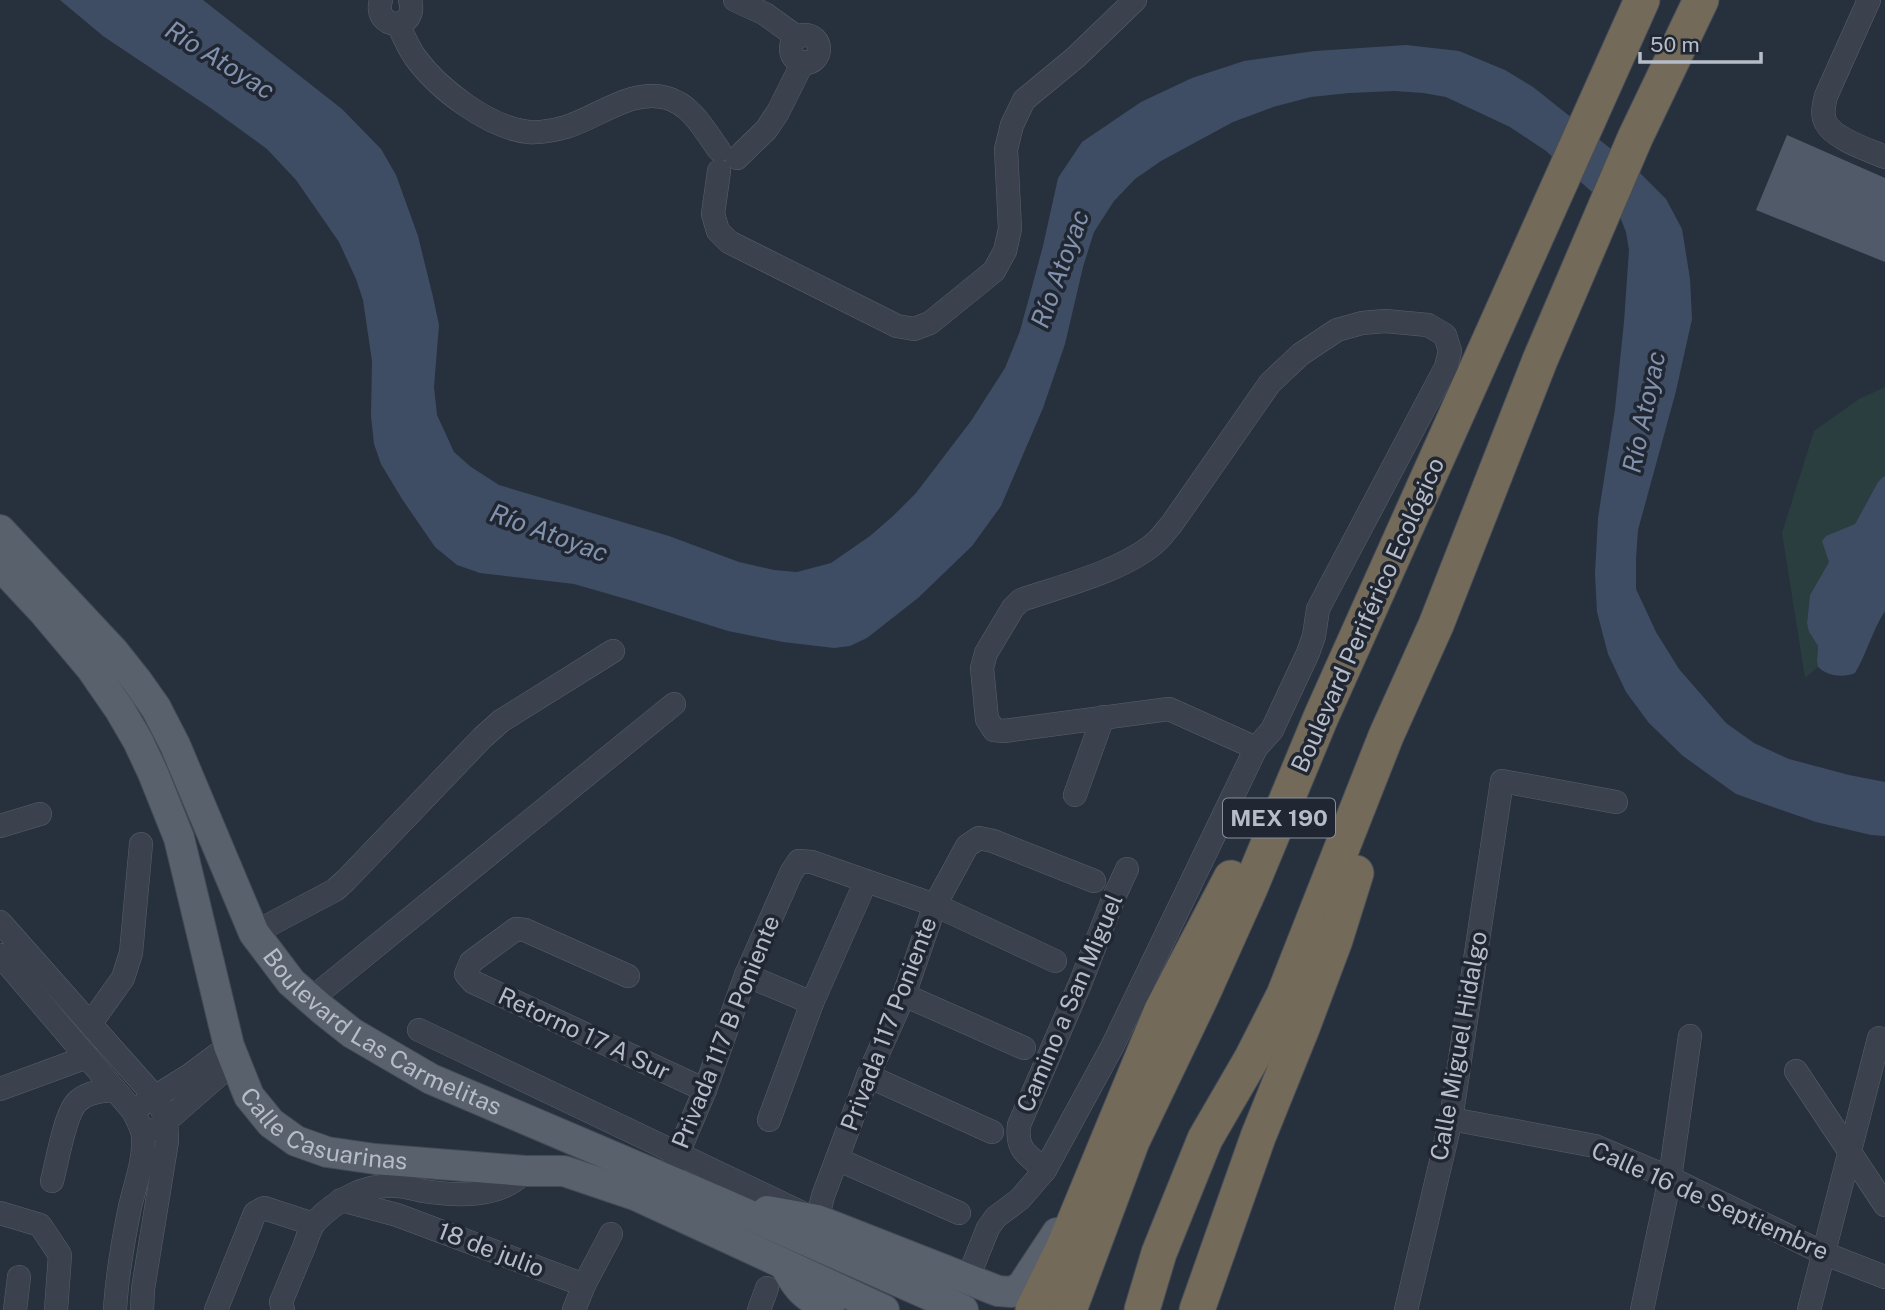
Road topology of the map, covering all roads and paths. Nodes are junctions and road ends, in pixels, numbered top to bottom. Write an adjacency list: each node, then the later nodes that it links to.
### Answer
1 (381, 0): 8 (street)
2 (410, 0): 8 (street)
3 (735, 0): 10 (street)
4 (1135, 0): 10 (street)
5 (1642, 0): 16 (highway, Boulevard Periférico Ecológico / MEX 190)
6 (1701, 0): 17 (highway, MEX 190)
7 (1869, 0): 9 (street)
8 (398, 24): 10 (street)
9 (1885, 157)
10 (725, 160)
11 (0, 530): 23 (main road, Boulevard Las Carmelitas)
12 (0, 565): 21 (main road, Calle Casuarinas)
13 (613, 651): 31 (street)
14 (674, 704): 37 (street)
15 (1103, 717): 18 (street); 18 (street); 19 (street)
16 (1321, 717): 66 (highway); 95 (highway, Boulevard Periférico Ecológico / MEX 190)
17 (1386, 736): 57 (highway); 96 (highway, MEX 190)
18 (1256, 748): 62 (street)
19 (1075, 795)
20 (1616, 802): 53 (street, Calle Miguel Hidalgo)
21 (168, 808): 23 (main road); 44 (main road, Calle Casuarinas)
22 (40, 814): 24 (street)
23 (205, 814): 31 (main road, Boulevard Las Carmelitas)
24 (0, 826)
25 (141, 844): 39 (street)
26 (1127, 869): 62 (street, Camino a San Miguel)
27 (866, 881): 29 (street); 34 (street, Privada 117 B Poniente); 38 (street)
28 (1094, 881): 29 (street, Privada 117 Poniente)
29 (935, 905): 33 (street); 36 (street, Privada 117 Poniente)
30 (0, 922): 39 (street)
31 (254, 933): 37 (main road, Boulevard Las Carmelitas)
32 (0, 955): 45 (street)
33 (1055, 961)
34 (746, 975): 38 (street); 50 (street, Privada 117 B Poniente)
35 (628, 976): 50 (street, Retorno 17 A Sur)
36 (904, 995): 43 (street); 47 (street, Privada 117 Poniente)
37 (310, 999): 67 (main road, Boulevard Las Carmelitas)
38 (813, 1003): 55 (street)
39 (91, 1023): 51 (street)
40 (419, 1030): 60 (street)
41 (1690, 1036): 64 (street)
42 (1879, 1038): 59 (street)
43 (1024, 1048)
44 (232, 1053): 51 (street); 54 (street); 63 (main road, Calle Casuarinas)
45 (87, 1056): 48 (street); 49 (street)
46 (1796, 1071): 59 (street)
47 (868, 1076): 56 (street); 61 (street, Privada 117 Poniente)
48 (0, 1089)
49 (115, 1090): 52 (street); 65 (street)
50 (705, 1090): 60 (street, Privada 117 B Poniente)
51 (155, 1097): 52 (street); 54 (street)
52 (133, 1111): 58 (street)
53 (1451, 1119): 64 (street, Calle 16 de Septiembre); 99 (street, Calle Miguel Hidalgo)
54 (166, 1120): 58 (street); 86 (street)
55 (769, 1120)
56 (992, 1132)
57 (1258, 1137): 97 (highway); 98 (main road)
58 (143, 1140): 85 (street)
59 (1850, 1152): 70 (street); 76 (street)
60 (678, 1153): 67 (street, Privada 117 B Poniente); 73 (street)
61 (837, 1159): 71 (street); 73 (street, Privada 117 Poniente)
62 (1045, 1170): 80 (street)
63 (525, 1171): 67 (main road, Calle Casuarinas); 68 (street)
64 (1671, 1178): 76 (street, Calle 16 de Septiembre); 100 (street)
65 (52, 1181)
66 (1088, 1186): 80 (main road); 94 (highway)
67 (661, 1192): 69 (main road, Boulevard Las Carmelitas); 77 (main road, Calle Casuarinas)
68 (341, 1200): 74 (street); 81 (street, 18 de julio)
69 (722, 1203): 73 (main road); 93 (main road, Boulevard Las Carmelitas)
70 (1885, 1205)
71 (959, 1213)
72 (4, 1217): 84 (street)
73 (817, 1220): 80 (main road)
74 (313, 1224): 87 (street); 88 (street)
75 (611, 1234): 81 (street)
76 (1823, 1253): 78 (street, Calle 16 de Septiembre); 101 (street)
77 (783, 1262): 91 (main road); 92 (main road, Calle Casuarinas)
78 (1885, 1277)
79 (19, 1278): 83 (street)
80 (968, 1278)
81 (584, 1285): 89 (street)
82 (767, 1288): 90 (street)
83 (15, 1310)
84 (57, 1310)
85 (115, 1310)
86 (142, 1310)
87 (216, 1310)
88 (283, 1310)
89 (574, 1310)
90 (758, 1310)
91 (829, 1310)
92 (884, 1310)
93 (963, 1310)
94 (1033, 1310)
95 (1069, 1310)
96 (1142, 1310)
97 (1197, 1310)
98 (1217, 1310)
99 (1406, 1310)
100 (1642, 1310)
101 (1809, 1310)

